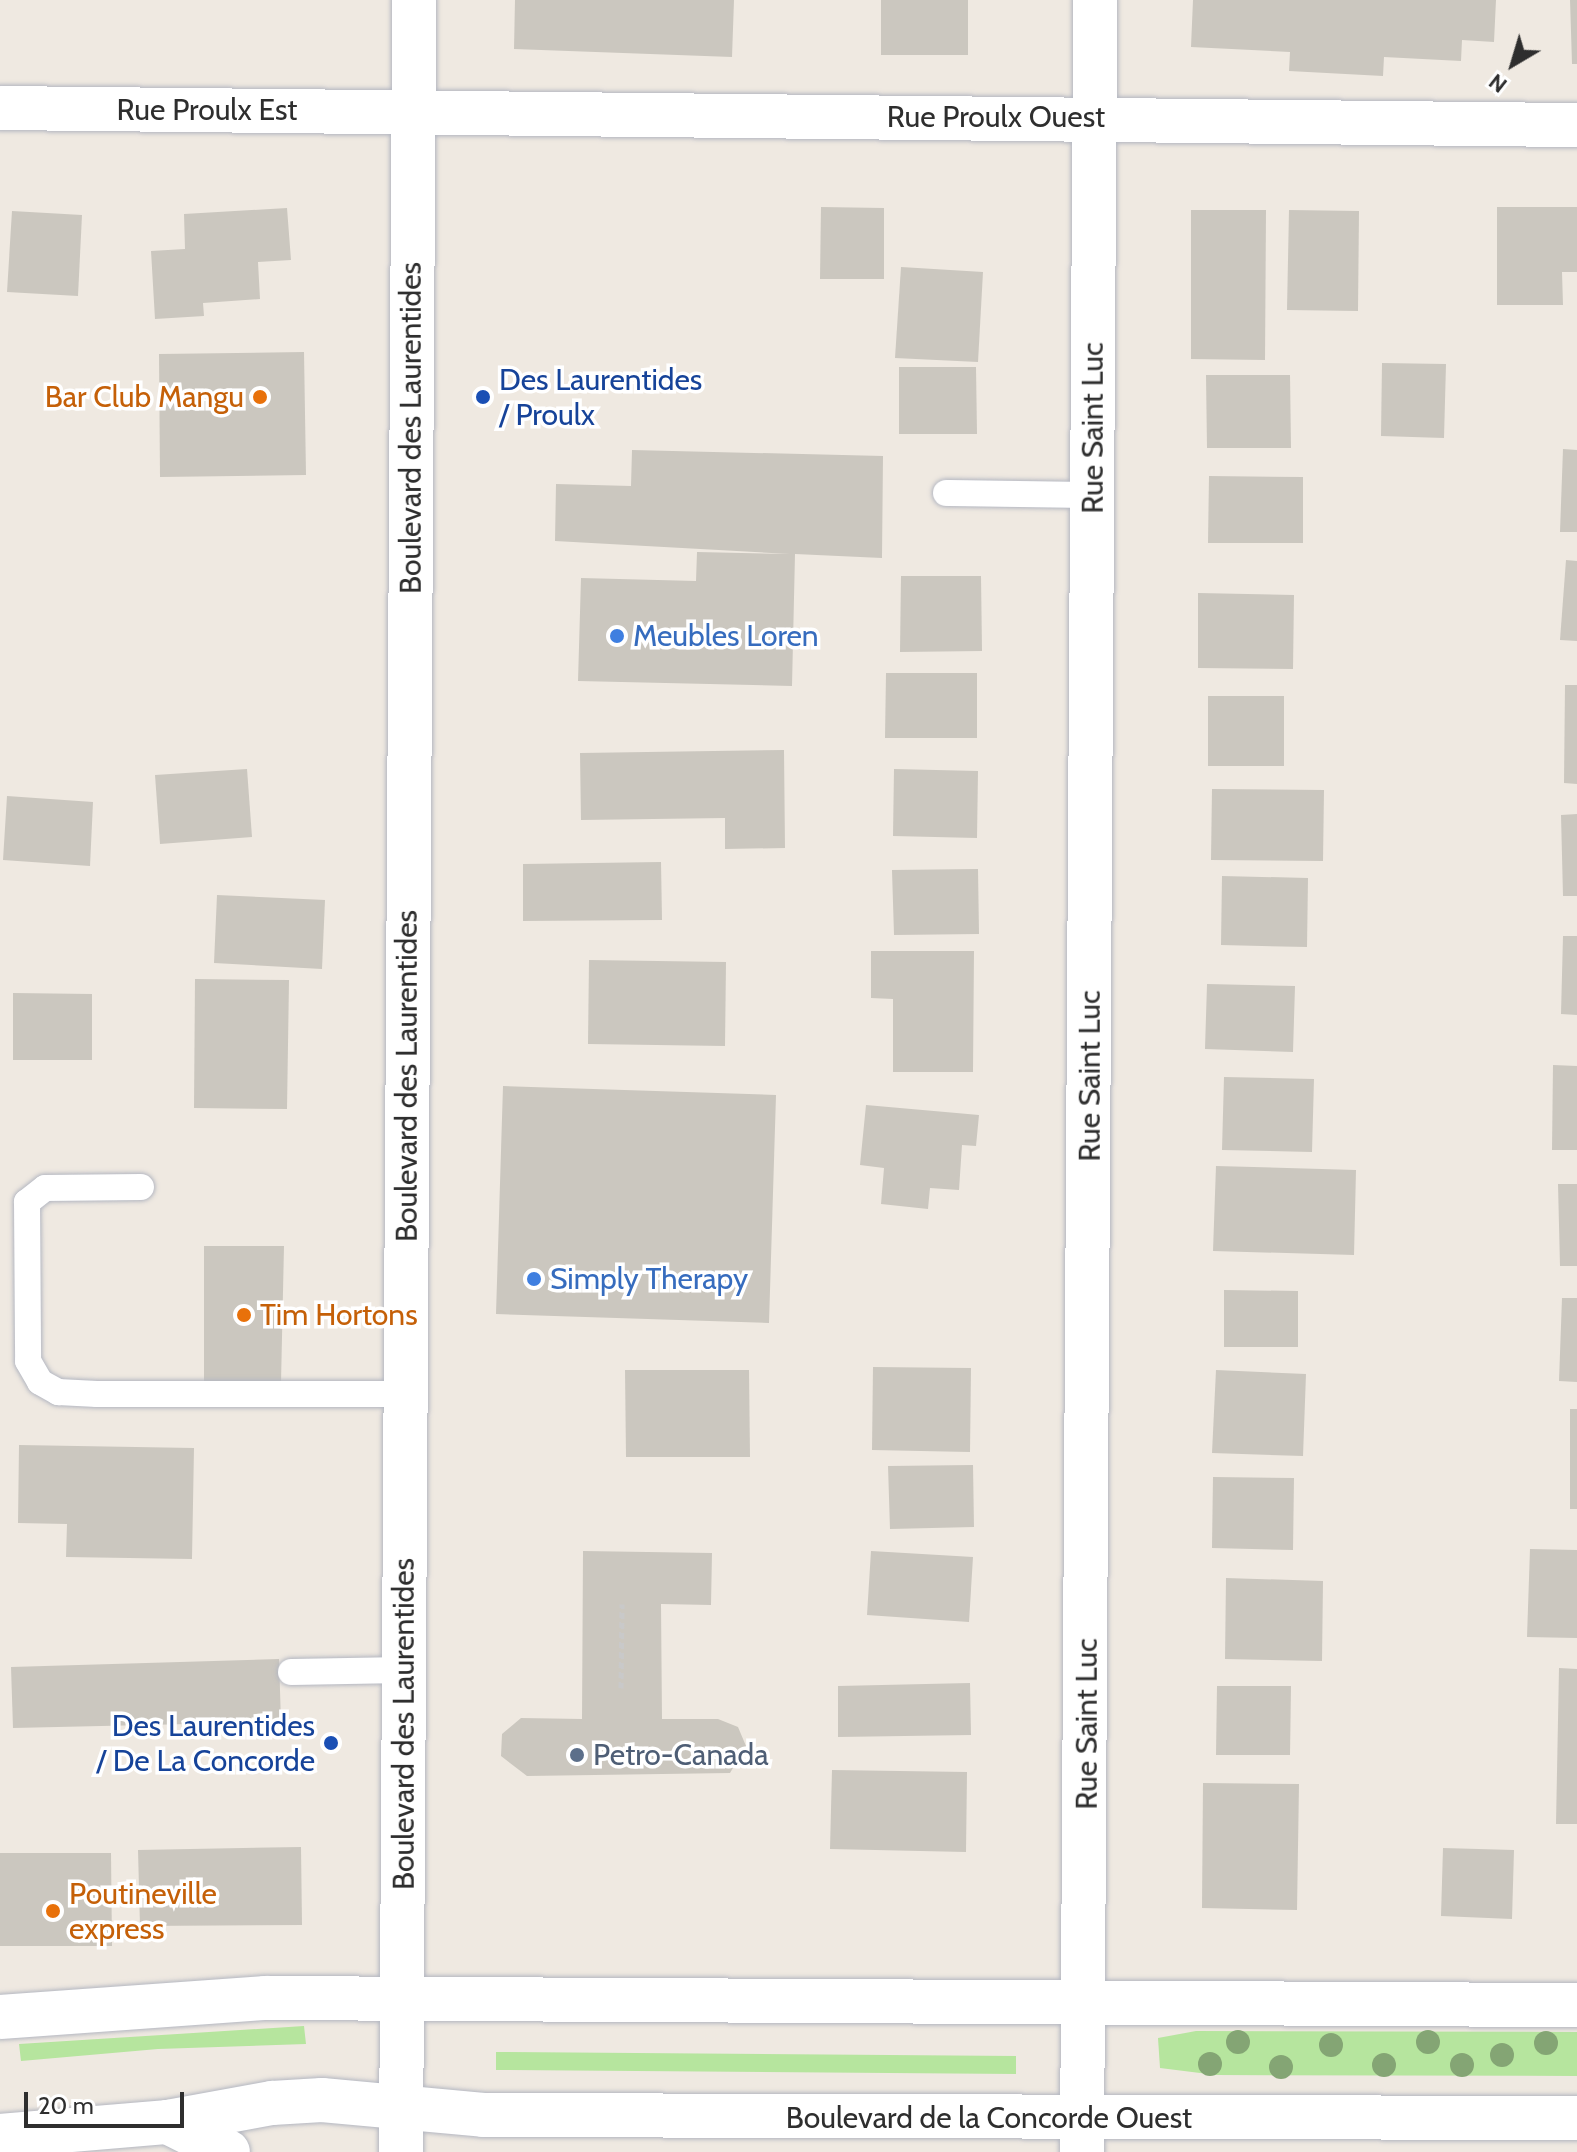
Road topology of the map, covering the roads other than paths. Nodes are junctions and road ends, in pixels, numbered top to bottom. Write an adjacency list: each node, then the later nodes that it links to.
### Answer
1 (414, 0): 4 (street, Boulevard des Laurentides)
2 (1095, 0): 5 (street, Rue Saint Luc)
3 (0, 108): 4 (street, Rue Proulx Est)
4 (415, 114): 5 (street, Rue Proulx Ouest); 10 (street, Boulevard des Laurentides)
5 (1096, 118): 6 (street, Rue Proulx Ouest); 8 (street, Rue Saint Luc)
6 (1577, 125)
7 (946, 493): 8 (lane)
8 (1092, 495): 14 (street, Rue Saint Luc)
9 (141, 1187): 10 (lane)
10 (406, 1394): 11 (street, Boulevard des Laurentides)
11 (404, 1670): 12 (lane); 13 (street, Boulevard des Laurentides)
12 (291, 1672)
13 (402, 1999): 14 (street); 16 (street); 17 (street, Boulevard des Laurentides)
14 (1085, 2001): 15 (street); 20 (street, Rue Saint Luc)
15 (1577, 2005)
16 (0, 2017)
17 (401, 2109): 19 (street, Boulevard de la Concorde Ouest); 20 (street, Boulevard de la Concorde Ouest); 23 (street, Boulevard des Laurentides)
18 (1577, 2118): 20 (street, Boulevard de la Concorde Ouest)
19 (168, 2122): 21 (street, Boulevard de la Concorde Ouest); 22 (street)
20 (1083, 2135)
21 (0, 2136)
22 (228, 2152)
23 (401, 2152)

